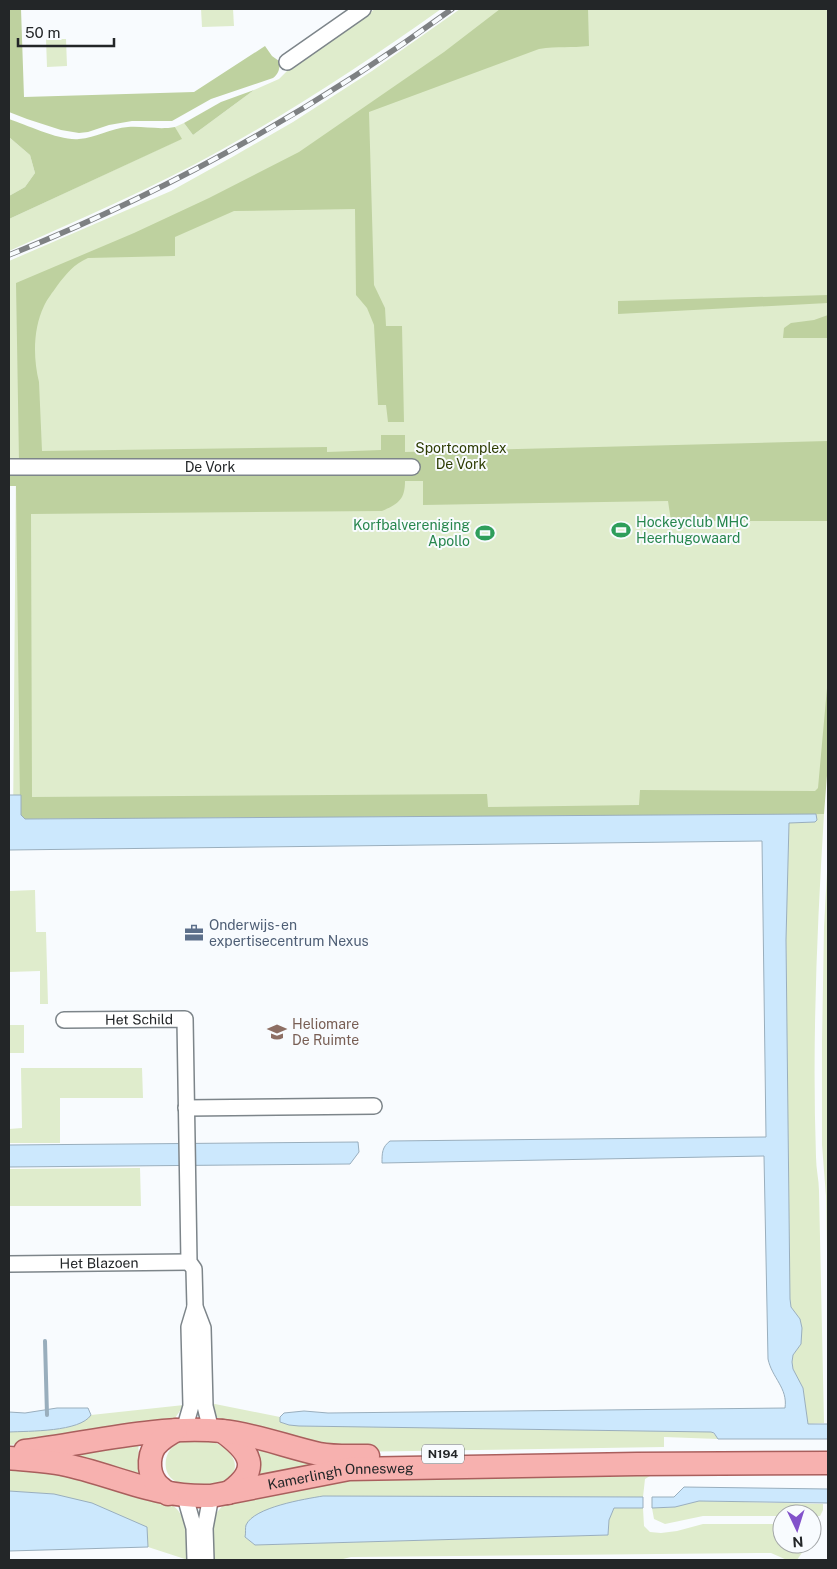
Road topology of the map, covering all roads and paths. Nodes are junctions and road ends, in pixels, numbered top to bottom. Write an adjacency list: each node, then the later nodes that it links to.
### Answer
1 (364, 9): 2 (street)
2 (287, 62)
3 (9, 467): 4 (street, De Vork)
4 (412, 467)
5 (64, 1020): 7 (street, Het Schild)
6 (374, 1106): 7 (street)
7 (186, 1108): 8 (street, Het Schild)
8 (189, 1262): 9 (street, Het Blazoen); 10 (street, Het Schild)
9 (9, 1264)
10 (195, 1306): 11 (street, Het Schild); 12 (street, Het Schild)
11 (180, 1430): 12 (main road, Kamerlingh Onnesweg / N194); 14 (main road, Kamerlingh Onnesweg / N194); 17 (main road)
12 (217, 1431): 13 (main road, Kamerlingh Onnesweg / N194); 18 (main road)
13 (828, 1452)
14 (9, 1453)
15 (9, 1458): 17 (main road, Kamerlingh Onnesweg / N194)
16 (828, 1463): 18 (main road, Kamerlingh Onnesweg / N194)
17 (177, 1495): 18 (main road, Kamerlingh Onnesweg / N194); 19 (street)
18 (220, 1495): 20 (street)
19 (195, 1560)
20 (206, 1560)

